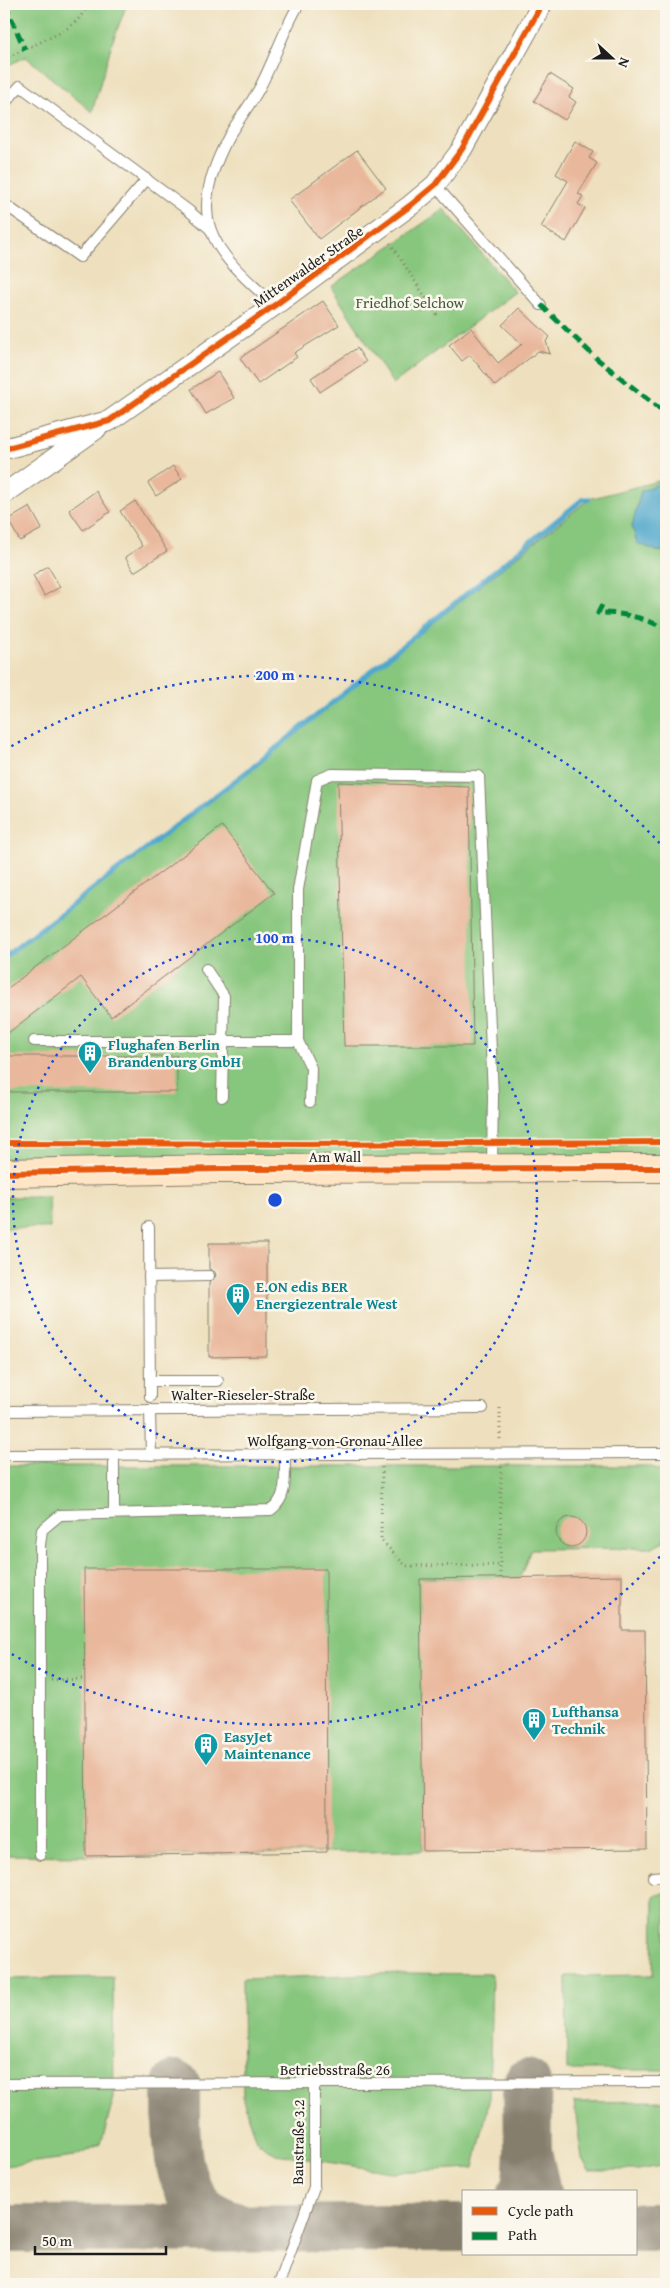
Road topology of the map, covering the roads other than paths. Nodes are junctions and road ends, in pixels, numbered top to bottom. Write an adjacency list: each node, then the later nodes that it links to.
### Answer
1 (299, 4): 7 (lane)
2 (542, 4): 5 (street, Mittenwalder Straße)
3 (4, 104): 4 (lane)
4 (148, 179): 6 (lane); 7 (lane)
5 (434, 184): 8 (street, Mittenwalder Straße); 9 (lane)
6 (4, 204)
7 (210, 229): 8 (lane)
8 (275, 305): 10 (street, Mittenwalder Straße)
9 (541, 305)
10 (109, 421): 11 (street, Mittenwalder Straße); 12 (street)
11 (4, 449)
12 (4, 494)
13 (206, 969): 15 (lane)
14 (34, 1041): 15 (lane)
15 (224, 1041): 16 (lane); 17 (lane)
16 (298, 1041): 18 (lane); 19 (lane)
17 (222, 1097)
18 (310, 1102)
19 (492, 1155): 20 (street, Am Wall); 21 (street, Am Wall)
20 (666, 1168)
21 (4, 1173)
22 (149, 1227): 24 (lane)
23 (209, 1276): 24 (lane)
24 (149, 1277): 25 (lane)
25 (150, 1381): 26 (lane); 27 (lane)
26 (218, 1381)
27 (150, 1397)
28 (483, 1408): 29 (lane, Walter-Rieseler-Straße)
29 (150, 1410): 30 (lane, Walter-Rieseler-Straße); 33 (lane)
30 (4, 1411)
31 (666, 1453): 35 (lane, Wolfgang-von-Gronau-Allee)
32 (4, 1455): 34 (lane, Wolfgang-von-Gronau-Allee)
33 (150, 1455): 34 (lane, Wolfgang-von-Gronau-Allee); 35 (lane, Wolfgang-von-Gronau-Allee)
34 (114, 1456): 36 (lane)
35 (284, 1456): 36 (lane)
36 (114, 1512): 37 (lane)
37 (40, 1855)
38 (666, 1876): 39 (lane)
39 (653, 1877)
40 (666, 2082): 42 (lane, Betriebsstraße 26)
41 (4, 2084): 42 (lane, Betriebsstraße 26)
42 (314, 2084): 43 (lane, Baustraße 3.2)
43 (279, 2284)

